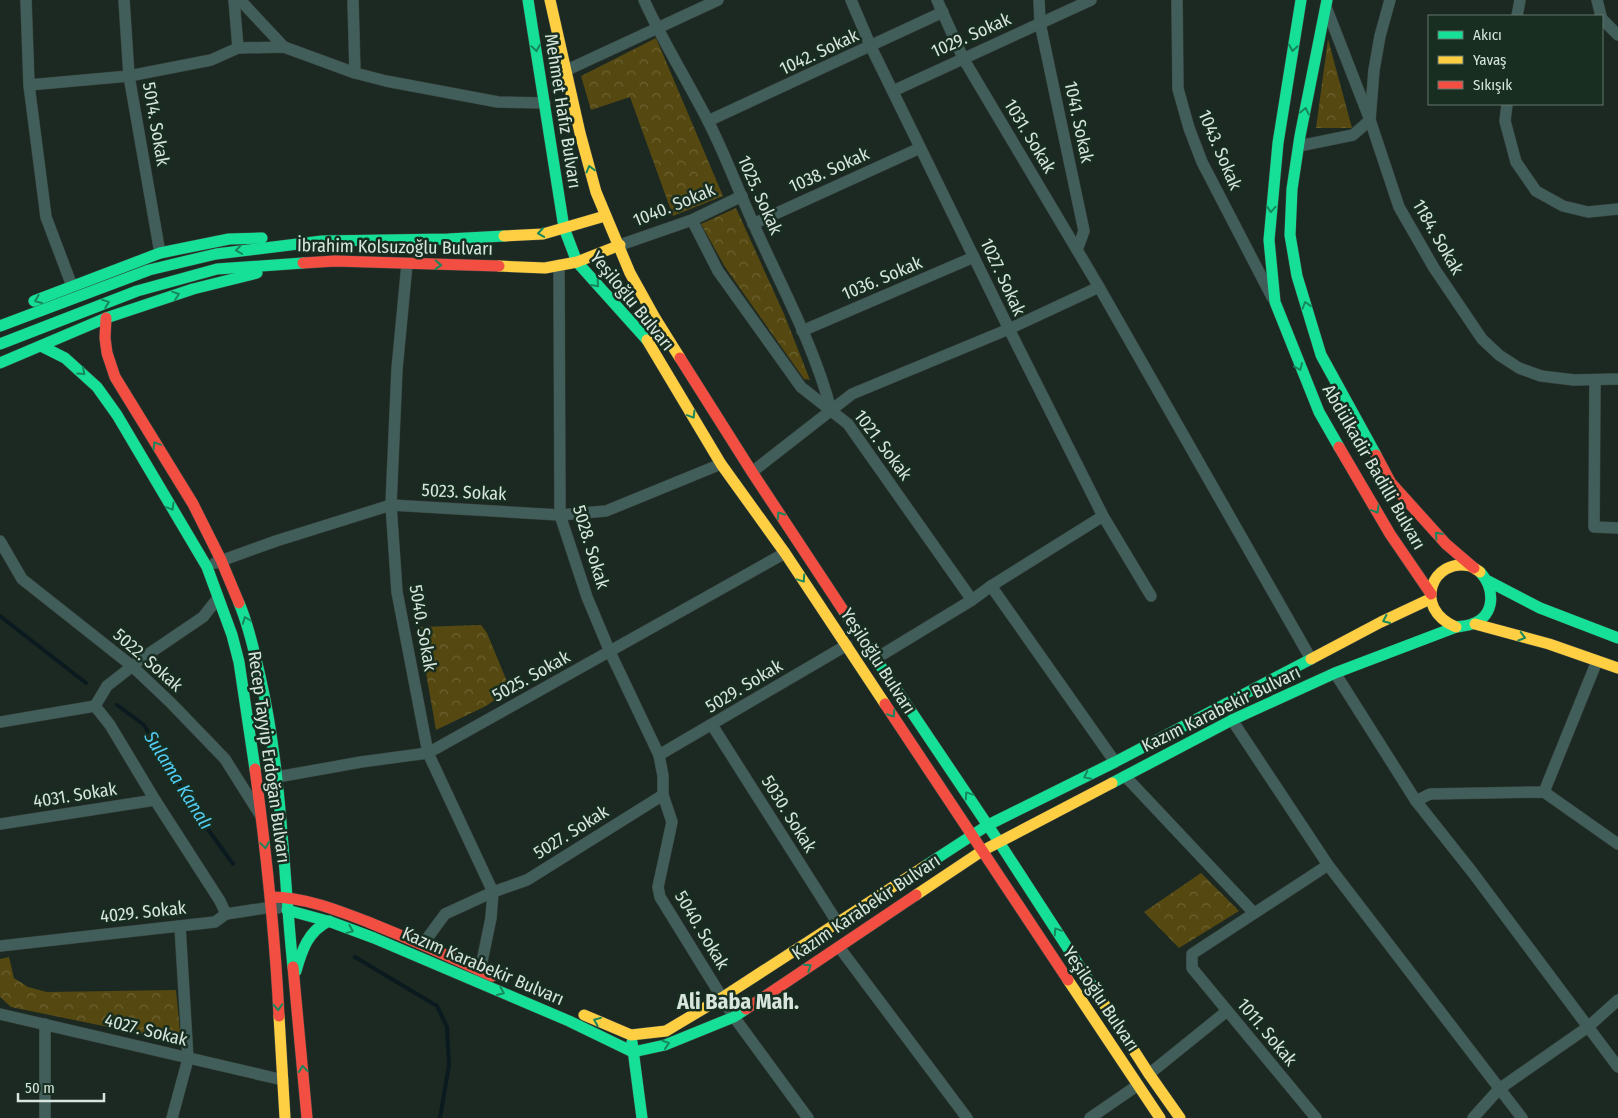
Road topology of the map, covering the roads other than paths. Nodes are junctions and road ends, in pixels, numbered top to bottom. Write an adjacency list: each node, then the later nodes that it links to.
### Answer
1 (26, 0): 34 (street)
2 (124, 0): 33 (street, 5014. Sokak)
3 (234, 0): 29 (street)
4 (240, 0): 27 (street)
5 (353, 0): 32 (street)
6 (528, 0): 36 (main road, Mehmet Hafız Bulvarı, one-way to 36)
7 (550, 0): 31 (main road, Mehmet Hafız Bulvarı)
8 (644, 0): 25 (street, 1025. Sokak)
9 (718, 0): 25 (street)
10 (851, 0): 28 (street, 1027. Sokak)
11 (937, 0): 20 (street, 1031. Sokak)
12 (1039, 0): 24 (street, 1041. Sokak)
13 (1091, 0): 24 (street, 1029. Sokak)
14 (1177, 0): 59 (street, 1043. Sokak)
15 (1301, 0): 59 (main road, Abdülkadir Badilli Bulvarı, one-way to 59)
16 (1390, 0): 38 (street)
17 (1520, 0): 21 (street)
18 (1597, 0): 22 (street)
19 (1326, 4): 38 (street, 1184. Sokak); 40 (main road, Abdülkadir Badilli Bulvarı, one-way to 19)
20 (943, 12): 28 (street, 1042. Sokak); 30 (street, 1031. Sokak)
21 (1517, 15)
22 (1600, 15)
23 (1603, 20): 26 (street)
24 (1040, 23): 30 (street, 1029. Sokak); 50 (street, 1041. Sokak)
25 (657, 29): 31 (street); 39 (street, 1025. Sokak)
26 (1618, 35)
27 (284, 47): 29 (street); 32 (street)
28 (871, 47): 35 (street, 1027. Sokak); 39 (street, 1042. Sokak)
29 (238, 48): 33 (street)
30 (963, 58): 35 (street, 1029. Sokak); 50 (street, 1031. Sokak)
31 (567, 70): 44 (main road, Mehmet Hafız Bulvarı, one-way to 31)
32 (355, 73): 36 (street)
33 (130, 76): 34 (street); 51 (street, 5014. Sokak)
34 (29, 85): 57 (street)
35 (894, 90): 41 (street, 1027. Sokak)
36 (545, 102): 47 (main road, Mehmet Hafız Bulvarı)
37 (1507, 105): 43 (street)
38 (1370, 120): 40 (street); 69 (street, 1184. Sokak)
39 (708, 121): 42 (street, 1025. Sokak)
40 (1299, 146): 81 (main road, Abdülkadir Badilli Bulvarı, one-way to 40)
41 (920, 148): 46 (street, 1038. Sokak); 52 (street, 1027. Sokak)
42 (742, 196): 45 (street, 1040. Sokak); 46 (street, 1025. Sokak)
43 (1618, 209)
44 (604, 216): 47 (main road, İbrahim Kolsuzoğlu Bulvarı); 49 (main road, Yeşiloğlu Bulvarı)
45 (692, 220): 49 (street, 1040. Sokak); 70 (street, 1021. Sokak)
46 (753, 224): 64 (street, 1025. Sokak)
47 (564, 228): 48 (main road, İbrahim Kolsuzoğlu Bulvarı, one-way to 48); 53 (main road, Yeşiloğlu Bulvarı)
48 (322, 240): 51 (main road); 62 (main road, İbrahim Kolsuzoğlu Bulvarı, one-way to 62)
49 (620, 245): 53 (main road, İbrahim Kolsuzoğlu Bulvarı); 72 (main road, Yeşiloğlu Bulvarı)
50 (1077, 250): 58 (street, 1031. Sokak)
51 (160, 253): 57 (main road)
52 (974, 257): 63 (street, 1027. Sokak); 64 (street, 1036. Sokak)
53 (577, 262): 56 (main road, İbrahim Kolsuzoğlu Bulvarı); 71 (main road, Yeşiloğlu Bulvarı, one-way to 71)
54 (272, 264): 55 (main road, İbrahim Kolsuzoğlu Bulvarı); 61 (main road, one-way to 54); 65 (main road, İbrahim Kolsuzoğlu Bulvarı, one-way to 54)
55 (408, 264): 56 (main road, İbrahim Kolsuzoğlu Bulvarı, one-way to 56); 73 (street, 5040. Sokak)
56 (559, 265): 74 (street, 5028. Sokak)
57 (72, 286): 60 (main road, one-way to 60)
58 (1099, 287): 63 (street); 94 (street, 1031. Sokak)
59 (1275, 302): 85 (main road, Abdülkadir Badilli Bulvarı, one-way to 85)
60 (0, 316)
61 (106, 318): 66 (main road); 79 (main road, Recep Tayyip Erdoğan Bulvarı, one-way to 61)
62 (0, 326)
63 (1009, 329): 70 (street, 1027. Sokak); 75 (street)
64 (802, 331): 70 (street, 1025. Sokak)
65 (0, 344)
66 (41, 346): 67 (main road); 80 (main road, Recep Tayyip Erdoğan Bulvarı, one-way to 80)
67 (0, 363)
68 (1618, 379): 69 (street, 1184. Sokak)
69 (1594, 380): 76 (street)
70 (831, 410): 72 (street, 1027. Sokak); 87 (street, 1021. Sokak)
71 (721, 464): 74 (street, 5023. Sokak); 78 (main road, Yeşiloğlu Bulvarı)
72 (752, 472): 93 (main road, Yeşiloğlu Bulvarı, one-way to 72)
73 (390, 505): 74 (street, 5023. Sokak); 79 (street, 5023. Sokak); 103 (street, 5040. Sokak)
74 (560, 515): 92 (street, 5028. Sokak)
75 (1103, 516): 83 (street); 84 (street)
76 (1618, 528)
77 (0, 541): 96 (street, 5022. Sokak)
78 (785, 553): 91 (main road, Yeşiloğlu Bulvarı, one-way to 91); 92 (street, 5025. Sokak)
79 (221, 560): 80 (street, 5023. Sokak); 107 (main road, Recep Tayyip Erdoğan Bulvarı, one-way to 79)
80 (207, 567): 86 (main road, Recep Tayyip Erdoğan Bulvarı)
81 (1474, 568): 82 (main road); 85 (main road)
82 (1488, 581): 88 (main road); 90 (main road)
83 (991, 586): 87 (street); 105 (street)
84 (1151, 596)
85 (1430, 597): 89 (main road); 94 (main road, Kazım Karabekir Bulvarı, one-way to 94)
86 (218, 598): 96 (street); 112 (main road, Recep Tayyip Erdoğan Bulvarı)
87 (972, 600): 93 (street)
88 (1476, 624): 89 (main road); 95 (main road, one-way to 95)
89 (1456, 627): 98 (main road, Kazım Karabekir Bulvarı)
90 (1618, 638)
91 (847, 645): 102 (street, 5029. Sokak); 116 (main road, Yeşiloğlu Bulvarı, one-way to 116)
92 (610, 652): 103 (street, 5025. Sokak); 104 (street, 5028. Sokak)
93 (875, 659): 115 (main road, Yeşiloğlu Bulvarı, one-way to 93)
94 (1311, 659): 105 (main road, Kazım Karabekir Bulvarı)
95 (1597, 661): 97 (main road); 108 (street)
96 (132, 666): 99 (street); 112 (street, 5022. Sokak)
97 (1618, 668)
98 (1335, 673): 100 (main road, Kazım Karabekir Bulvarı); 111 (street)
99 (95, 706): 101 (street); 110 (street)
100 (1232, 720): 106 (main road, Kazım Karabekir Bulvarı); 120 (street)
101 (0, 722)
102 (712, 725): 104 (street, 5029. Sokak); 128 (street, 5030. Sokak)
103 (428, 753): 107 (street, 5025. Sokak); 121 (street, 5040. Sokak)
104 (659, 755): 109 (street, 5028. Sokak)
105 (1115, 762): 115 (main road, Kazım Karabekir Bulvarı, one-way to 115)
106 (1125, 776): 117 (main road, Kazım Karabekir Bulvarı); 125 (street)
107 (277, 777): 122 (main road, Recep Tayyip Erdoğan Bulvarı)
108 (1544, 792): 111 (street); 118 (street)
109 (663, 795): 113 (street, 5028. Sokak); 121 (street, 5027. Sokak)
110 (155, 800): 114 (street, 4031. Sokak); 126 (street)
111 (1416, 801): 142 (street)
112 (261, 816): 123 (main road, Recep Tayyip Erdoğan Bulvarı, one-way to 123)
113 (672, 822): 136 (street, 5040. Sokak)
114 (0, 824)
115 (988, 825): 116 (main road, Kazım Karabekir Bulvarı); 117 (main road, Yeşiloğlu Bulvarı)
116 (971, 836): 119 (main road, Yeşiloğlu Bulvarı); 128 (main road, Kazım Karabekir Bulvarı)
117 (999, 842): 119 (main road, Kazım Karabekir Bulvarı); 147 (main road, Yeşiloğlu Bulvarı, one-way to 117)
118 (1618, 844)
119 (982, 851): 132 (main road, Kazım Karabekir Bulvarı); 149 (main road, Yeşiloğlu Bulvarı)
120 (1328, 865): 125 (street); 150 (street)
121 (493, 892): 130 (street, 5027. Sokak); 133 (street, 5040. Sokak)
122 (288, 896): 123 (main road, Kazım Karabekir Bulvarı); 124 (main road, Recep Tayyip Erdoğan Bulvarı); 130 (main road, Kazım Karabekir Bulvarı)
123 (272, 902): 124 (street, 4029. Sokak); 126 (street, 4029. Sokak); 148 (main road, Recep Tayyip Erdoğan Bulvarı, one-way to 148)
124 (287, 910): 127 (main road, Kazım Karabekir Bulvarı); 134 (main road, Recep Tayyip Erdoğan Bulvarı)
125 (1254, 913): 138 (street, 1011. Sokak)
126 (226, 914): 129 (street, 4029. Sokak)
127 (329, 921): 134 (main road); 135 (main road, Kazım Karabekir Bulvarı, one-way to 135)
128 (837, 922): 136 (main road, Kazım Karabekir Bulvarı)
129 (180, 926): 131 (street, 4029. Sokak); 145 (street)
130 (423, 944): 133 (main road, Kazım Karabekir Bulvarı)
131 (0, 946)
132 (839, 947): 140 (main road, Kazım Karabekir Bulvarı, one-way to 132); 157 (street)
133 (479, 970): 135 (street, 5040. Sokak); 143 (main road, Kazım Karabekir Bulvarı, one-way to 133)
134 (294, 978): 154 (main road, Recep Tayyip Erdoğan Bulvarı, one-way to 134)
135 (479, 983): 144 (main road, Kazım Karabekir Bulvarı, one-way to 144)
136 (722, 997): 140 (street, 5040. Sokak); 143 (main road, Kazım Karabekir Bulvarı)
137 (1618, 1000): 142 (street)
138 (1227, 1011): 147 (street); 161 (street, 1011. Sokak)
139 (0, 1014): 141 (street, 4027. Sokak)
140 (734, 1016): 144 (main road, Kazım Karabekir Bulvarı, one-way to 140); 156 (street, 5040. Sokak)
141 (45, 1024): 145 (street, 4027. Sokak); 151 (street)
142 (1588, 1027): 146 (street); 150 (street)
143 (631, 1035): 144 (main road)
144 (633, 1052): 155 (main road)
145 (188, 1059): 148 (street, 4027. Sokak); 152 (street)
146 (1618, 1067)
147 (1150, 1074): 160 (main road, Yeşiloğlu Bulvarı)
148 (283, 1080): 153 (main road, Recep Tayyip Erdoğan Bulvarı)
149 (1138, 1085): 158 (street); 159 (main road, Yeşiloğlu Bulvarı)
150 (1500, 1089): 162 (street); 163 (street)
151 (45, 1118)
152 (172, 1118)
153 (285, 1118)
154 (307, 1118)
155 (642, 1118)
156 (808, 1118)
157 (967, 1118)
158 (1090, 1118)
159 (1160, 1118)
160 (1180, 1118)
161 (1316, 1118)
162 (1473, 1118)
163 (1522, 1118)

